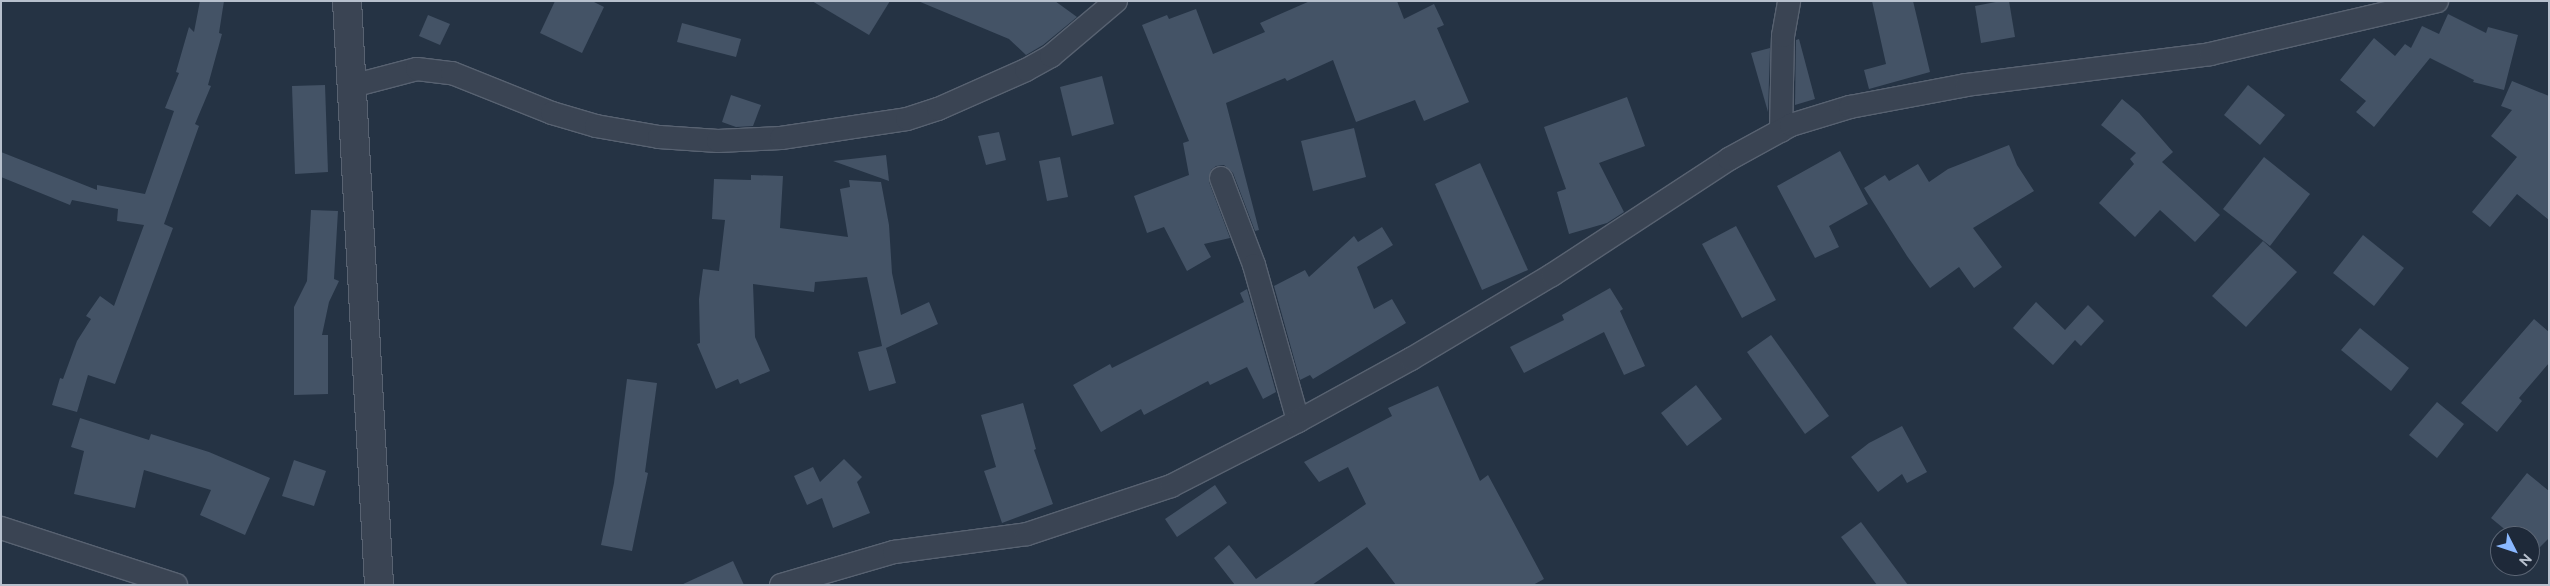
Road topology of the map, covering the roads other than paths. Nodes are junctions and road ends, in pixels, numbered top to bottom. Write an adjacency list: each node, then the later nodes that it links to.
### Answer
1 (347, 1): 5 (street)
2 (1116, 1): 5 (street)
3 (1788, 1): 6 (street)
4 (2437, 1): 6 (street)
5 (352, 86): 11 (street)
6 (1780, 130): 8 (street)
7 (1221, 178): 8 (street)
8 (1298, 421): 12 (street)
9 (1, 528): 10 (street)
10 (176, 585)
11 (379, 585)
12 (781, 585)

